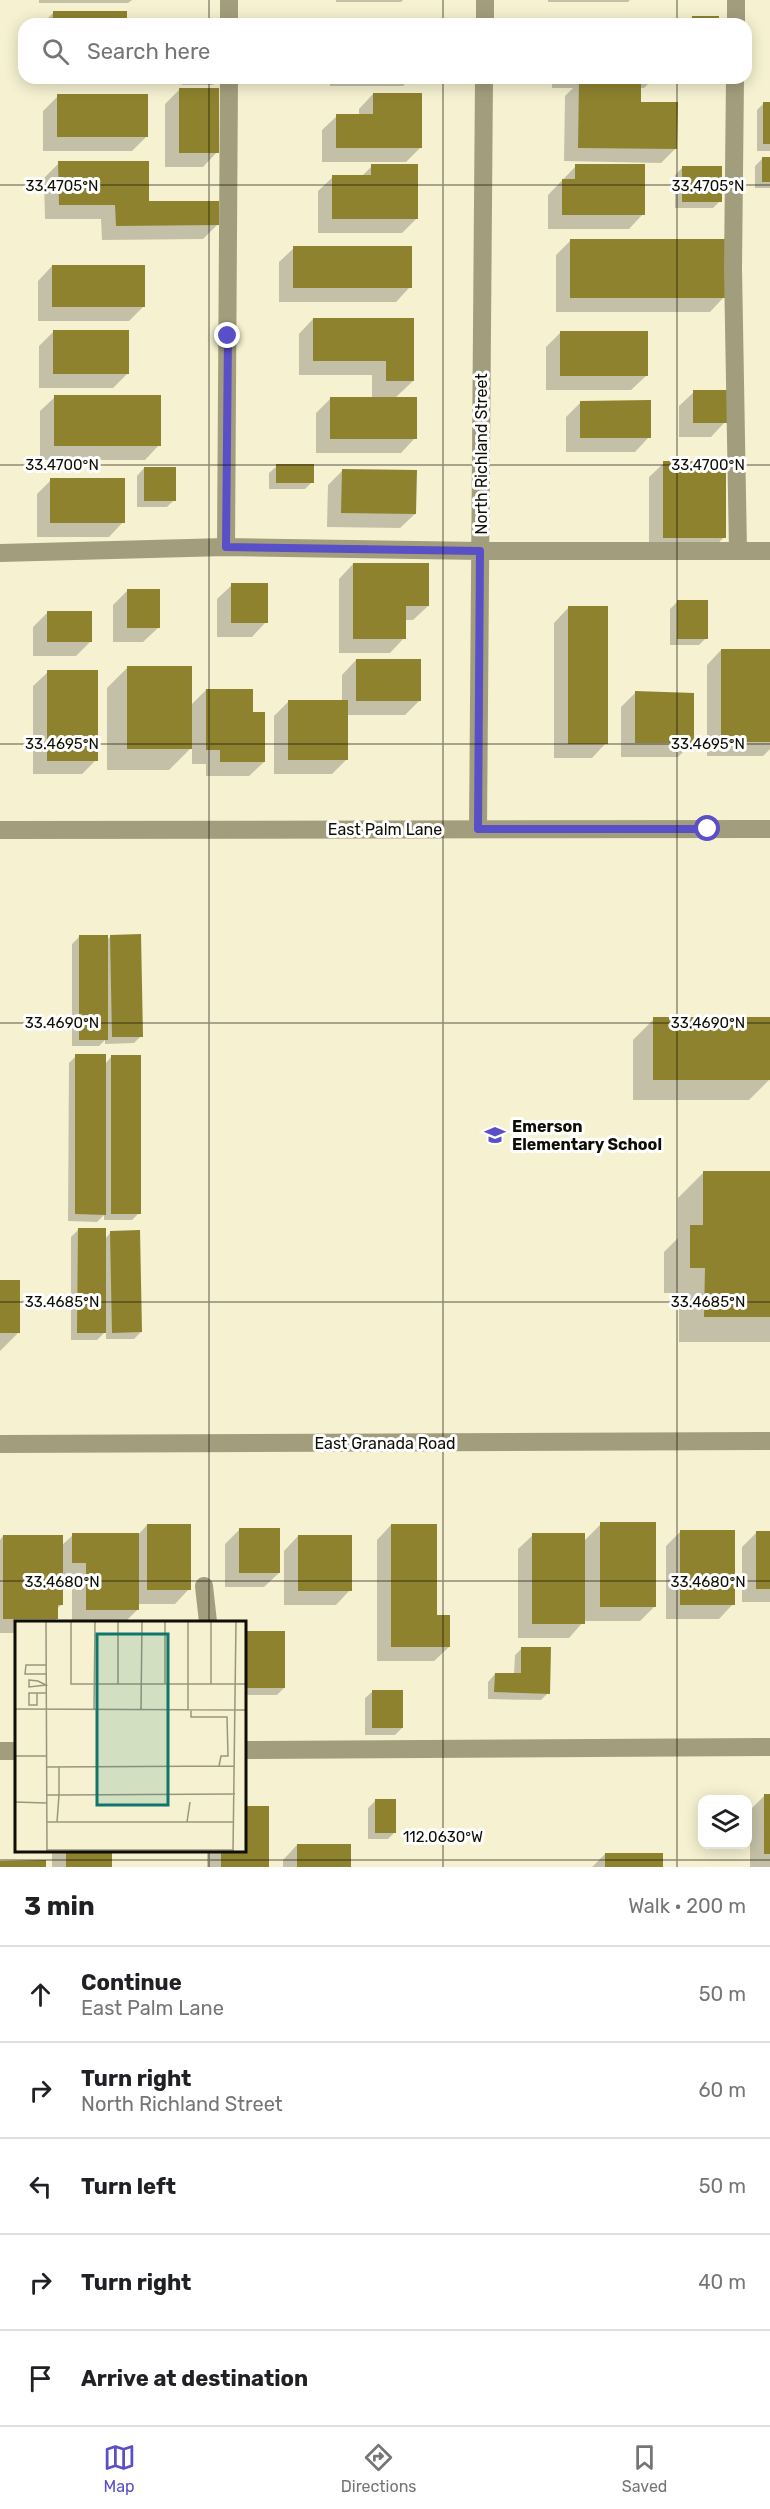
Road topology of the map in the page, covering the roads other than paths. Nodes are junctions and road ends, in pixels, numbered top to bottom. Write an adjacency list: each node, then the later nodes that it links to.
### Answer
1 (229, 0): 4 (street)
2 (485, 0): 5 (street)
3 (736, 0): 6 (street)
4 (229, 18)
5 (484, 18)
6 (736, 18)
7 (229, 84): 10 (street)
8 (484, 84): 11 (street, North Richland Street)
9 (735, 84): 12 (street)
10 (226, 547): 11 (street); 14 (street)
11 (480, 551): 12 (street); 15 (street, North Richland Street)
12 (738, 551): 13 (street)
13 (770, 551)
14 (0, 553)
15 (478, 829): 16 (street, East Palm Lane); 17 (street, East Palm Lane)
16 (770, 829)
17 (0, 830)
18 (770, 1441): 19 (street, East Granada Road)
19 (0, 1444)
20 (204, 1586): 21 (street)
21 (208, 1621)
22 (770, 1747): 23 (street)
23 (246, 1750)

